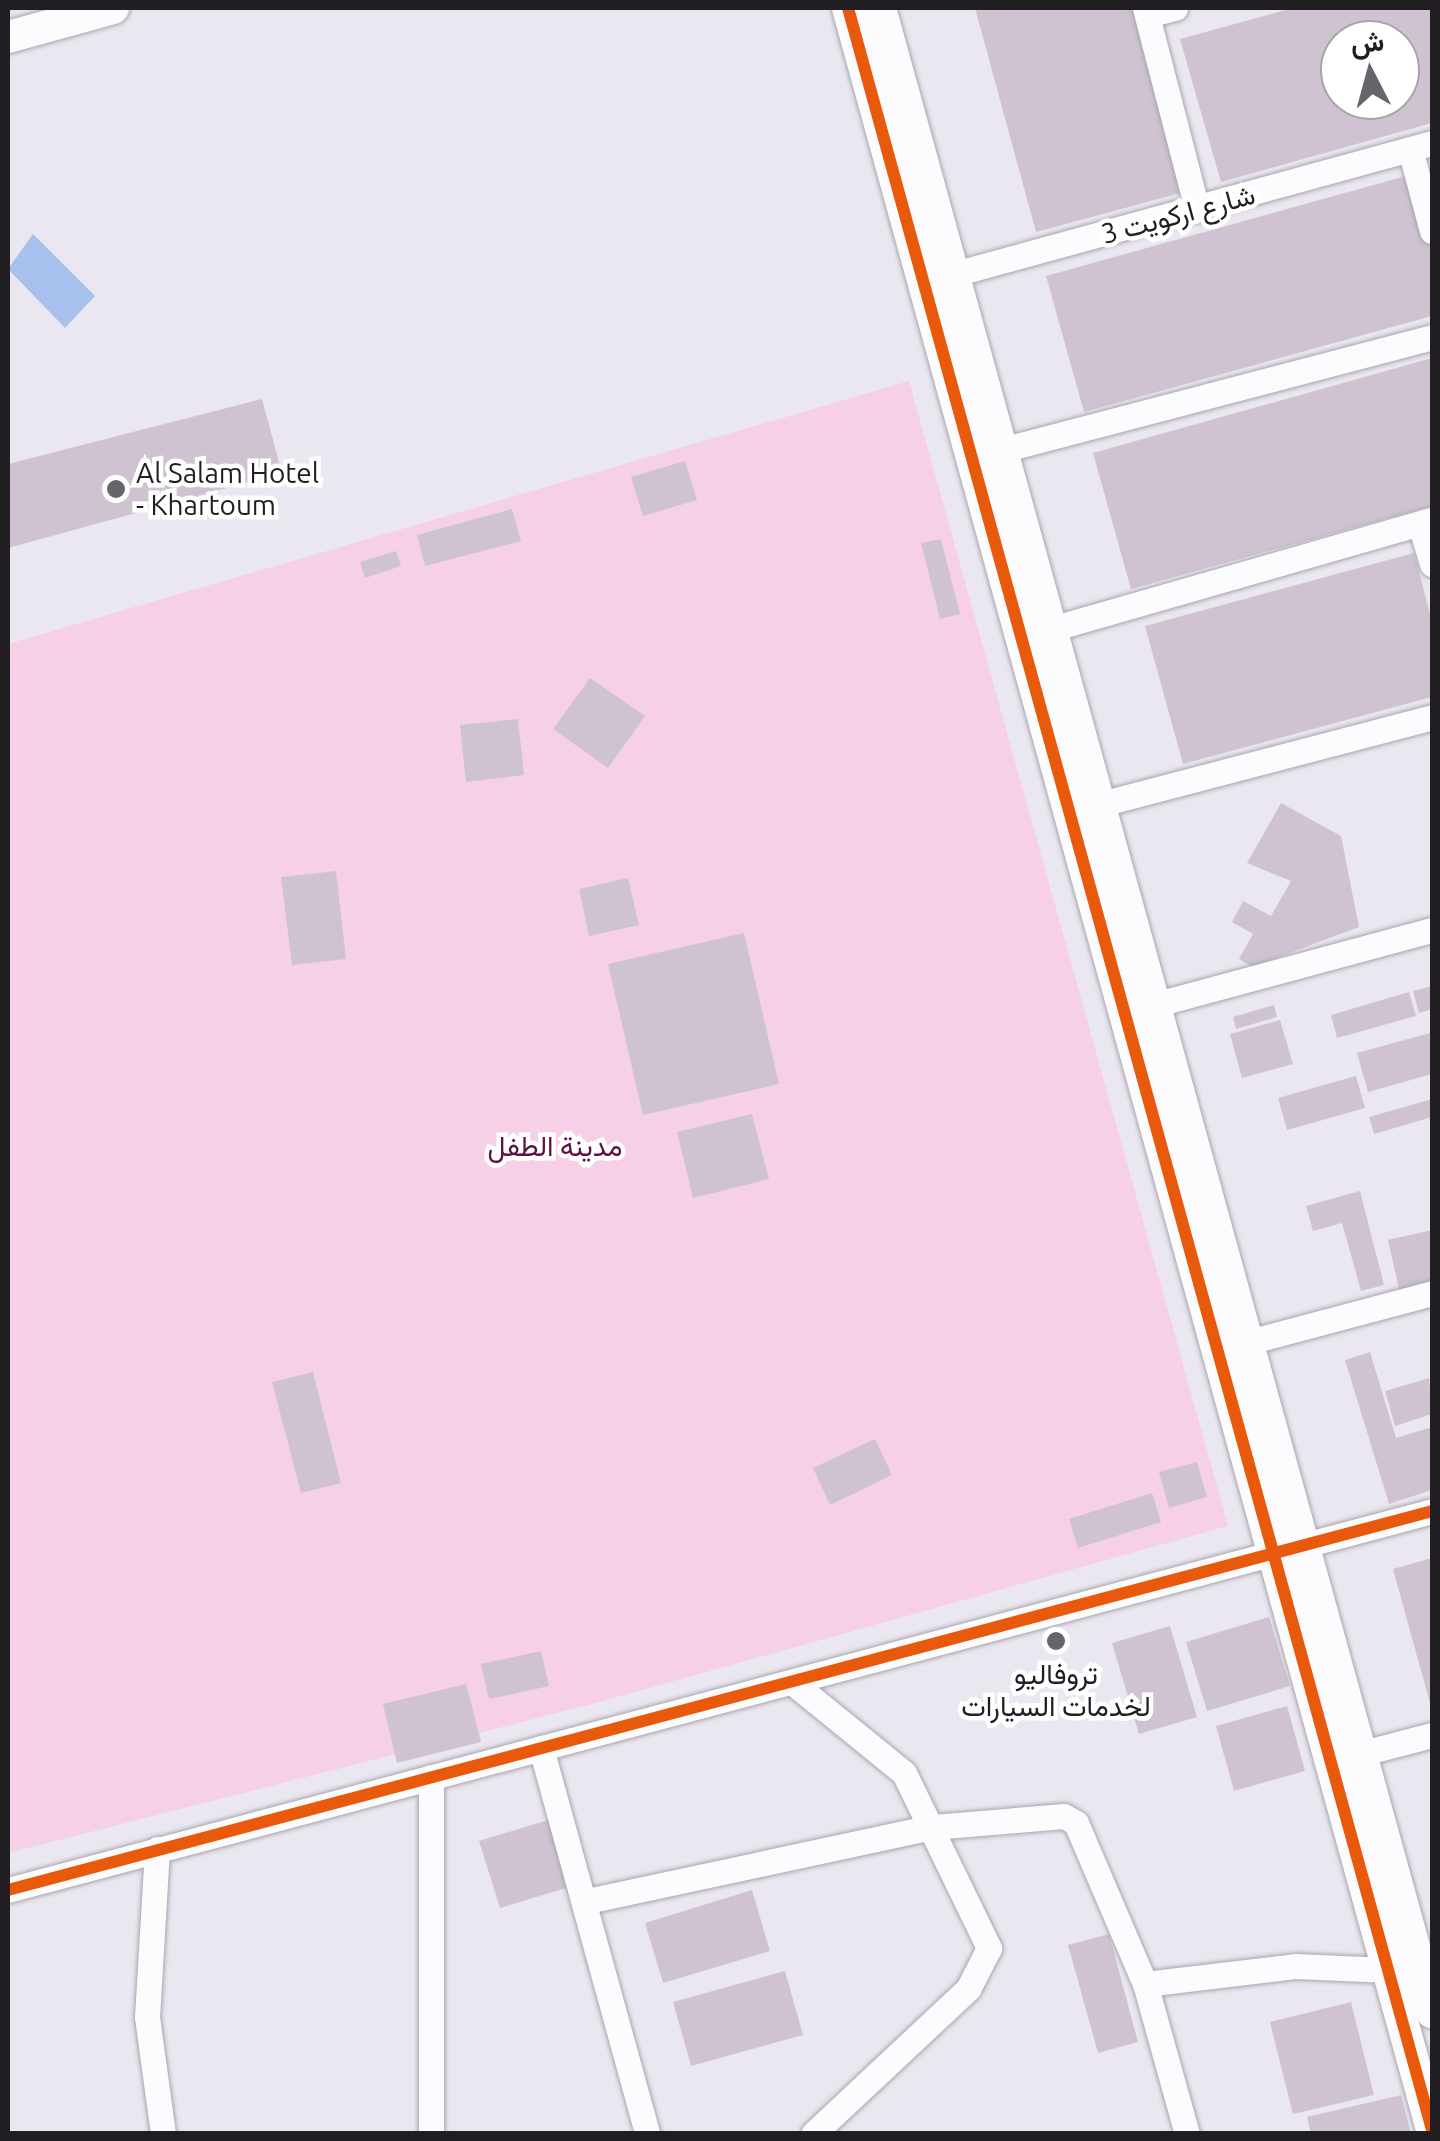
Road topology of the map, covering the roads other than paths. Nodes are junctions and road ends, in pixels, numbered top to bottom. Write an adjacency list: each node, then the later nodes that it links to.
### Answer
1 (113, 8): 6 (street)
2 (848, 8): 11 (street)
3 (880, 8): 10 (street)
4 (1175, 8): 5 (street)
5 (1146, 11): 8 (street)
6 (8, 36)
7 (1421, 146): 8 (street, شارع اركويت 3); 9 (street)
8 (1197, 209): 10 (street, شارع اركويت 3)
9 (1432, 230)
10 (956, 274): 11 (street, شارع اركويت 3); 13 (street)
11 (923, 283): 25 (street)
12 (1432, 337): 13 (street)
13 (1002, 450): 16 (street)
14 (1426, 522): 15 (street); 16 (street)
15 (1432, 564)
16 (1051, 629): 18 (street)
17 (1432, 717): 18 (street)
18 (1101, 804): 20 (street)
19 (1432, 930): 20 (street)
20 (1156, 1004): 22 (street)
21 (1432, 1293): 22 (street)
22 (1252, 1341): 24 (street)
23 (1432, 1511): 24 (street)
24 (1308, 1544): 25 (street); 29 (street)
25 (1276, 1554): 26 (street); 35 (street)
26 (792, 1682): 28 (street); 31 (street)
27 (1432, 1734): 29 (street)
28 (541, 1748): 30 (street); 34 (street)
29 (1363, 1753): 37 (street)
30 (431, 1777): 32 (street); 40 (street)
31 (933, 1827): 34 (street); 36 (street); 42 (street)
32 (157, 1849): 33 (street); 39 (street)
33 (8, 1890)
34 (586, 1900): 41 (street)
35 (1389, 1970): 36 (street); 38 (street)
36 (1145, 1984): 43 (street)
37 (1432, 2012)
38 (1432, 2129)
39 (164, 2134)
40 (430, 2134)
41 (647, 2134)
42 (813, 2134)
43 (1187, 2134)

